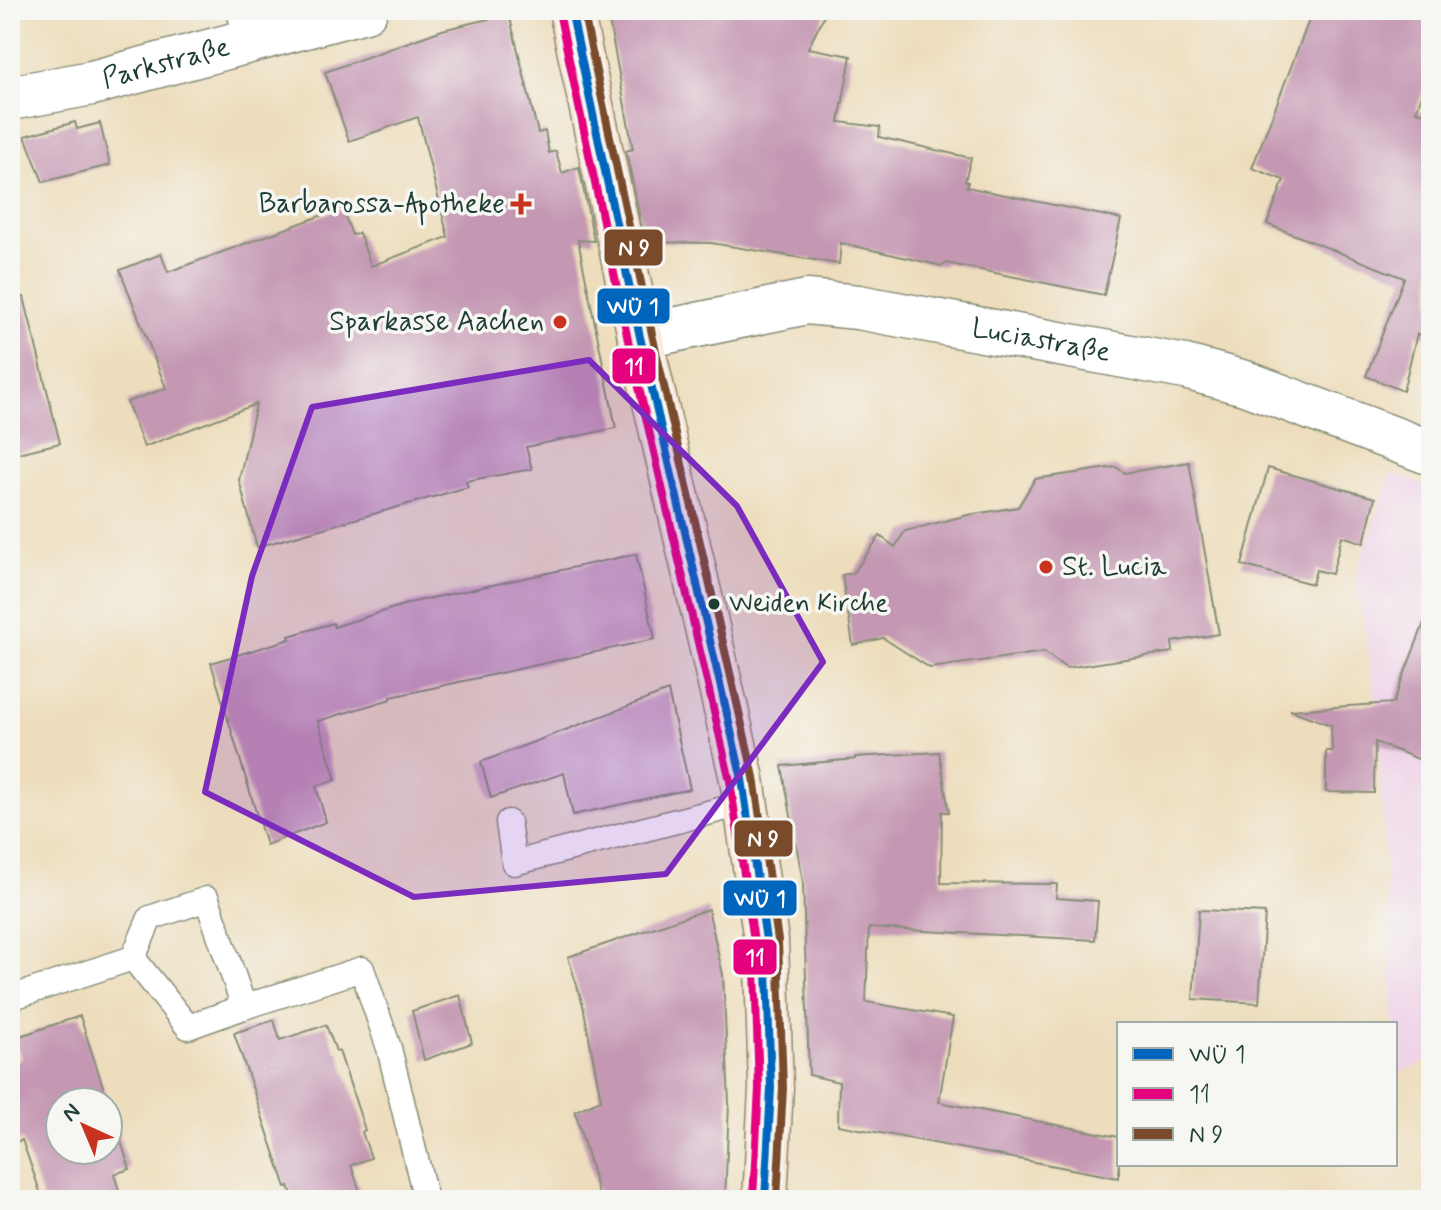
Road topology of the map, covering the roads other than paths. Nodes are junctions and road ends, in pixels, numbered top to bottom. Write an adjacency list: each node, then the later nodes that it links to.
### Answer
1 (365, 10): 3 (street, Parkstraße)
2 (571, 10): 5 (main road)
3 (243, 26): 4 (street, Parkstraße)
4 (10, 98)
5 (640, 337): 6 (street, Luciastraße); 7 (main road)
6 (1431, 453)
7 (746, 803): 8 (lane); 13 (main road)
8 (508, 822)
9 (133, 958): 10 (lane); 11 (lane); 11 (lane)
10 (10, 998)
11 (244, 1007): 12 (lane)
12 (426, 1200)
13 (765, 1200)

